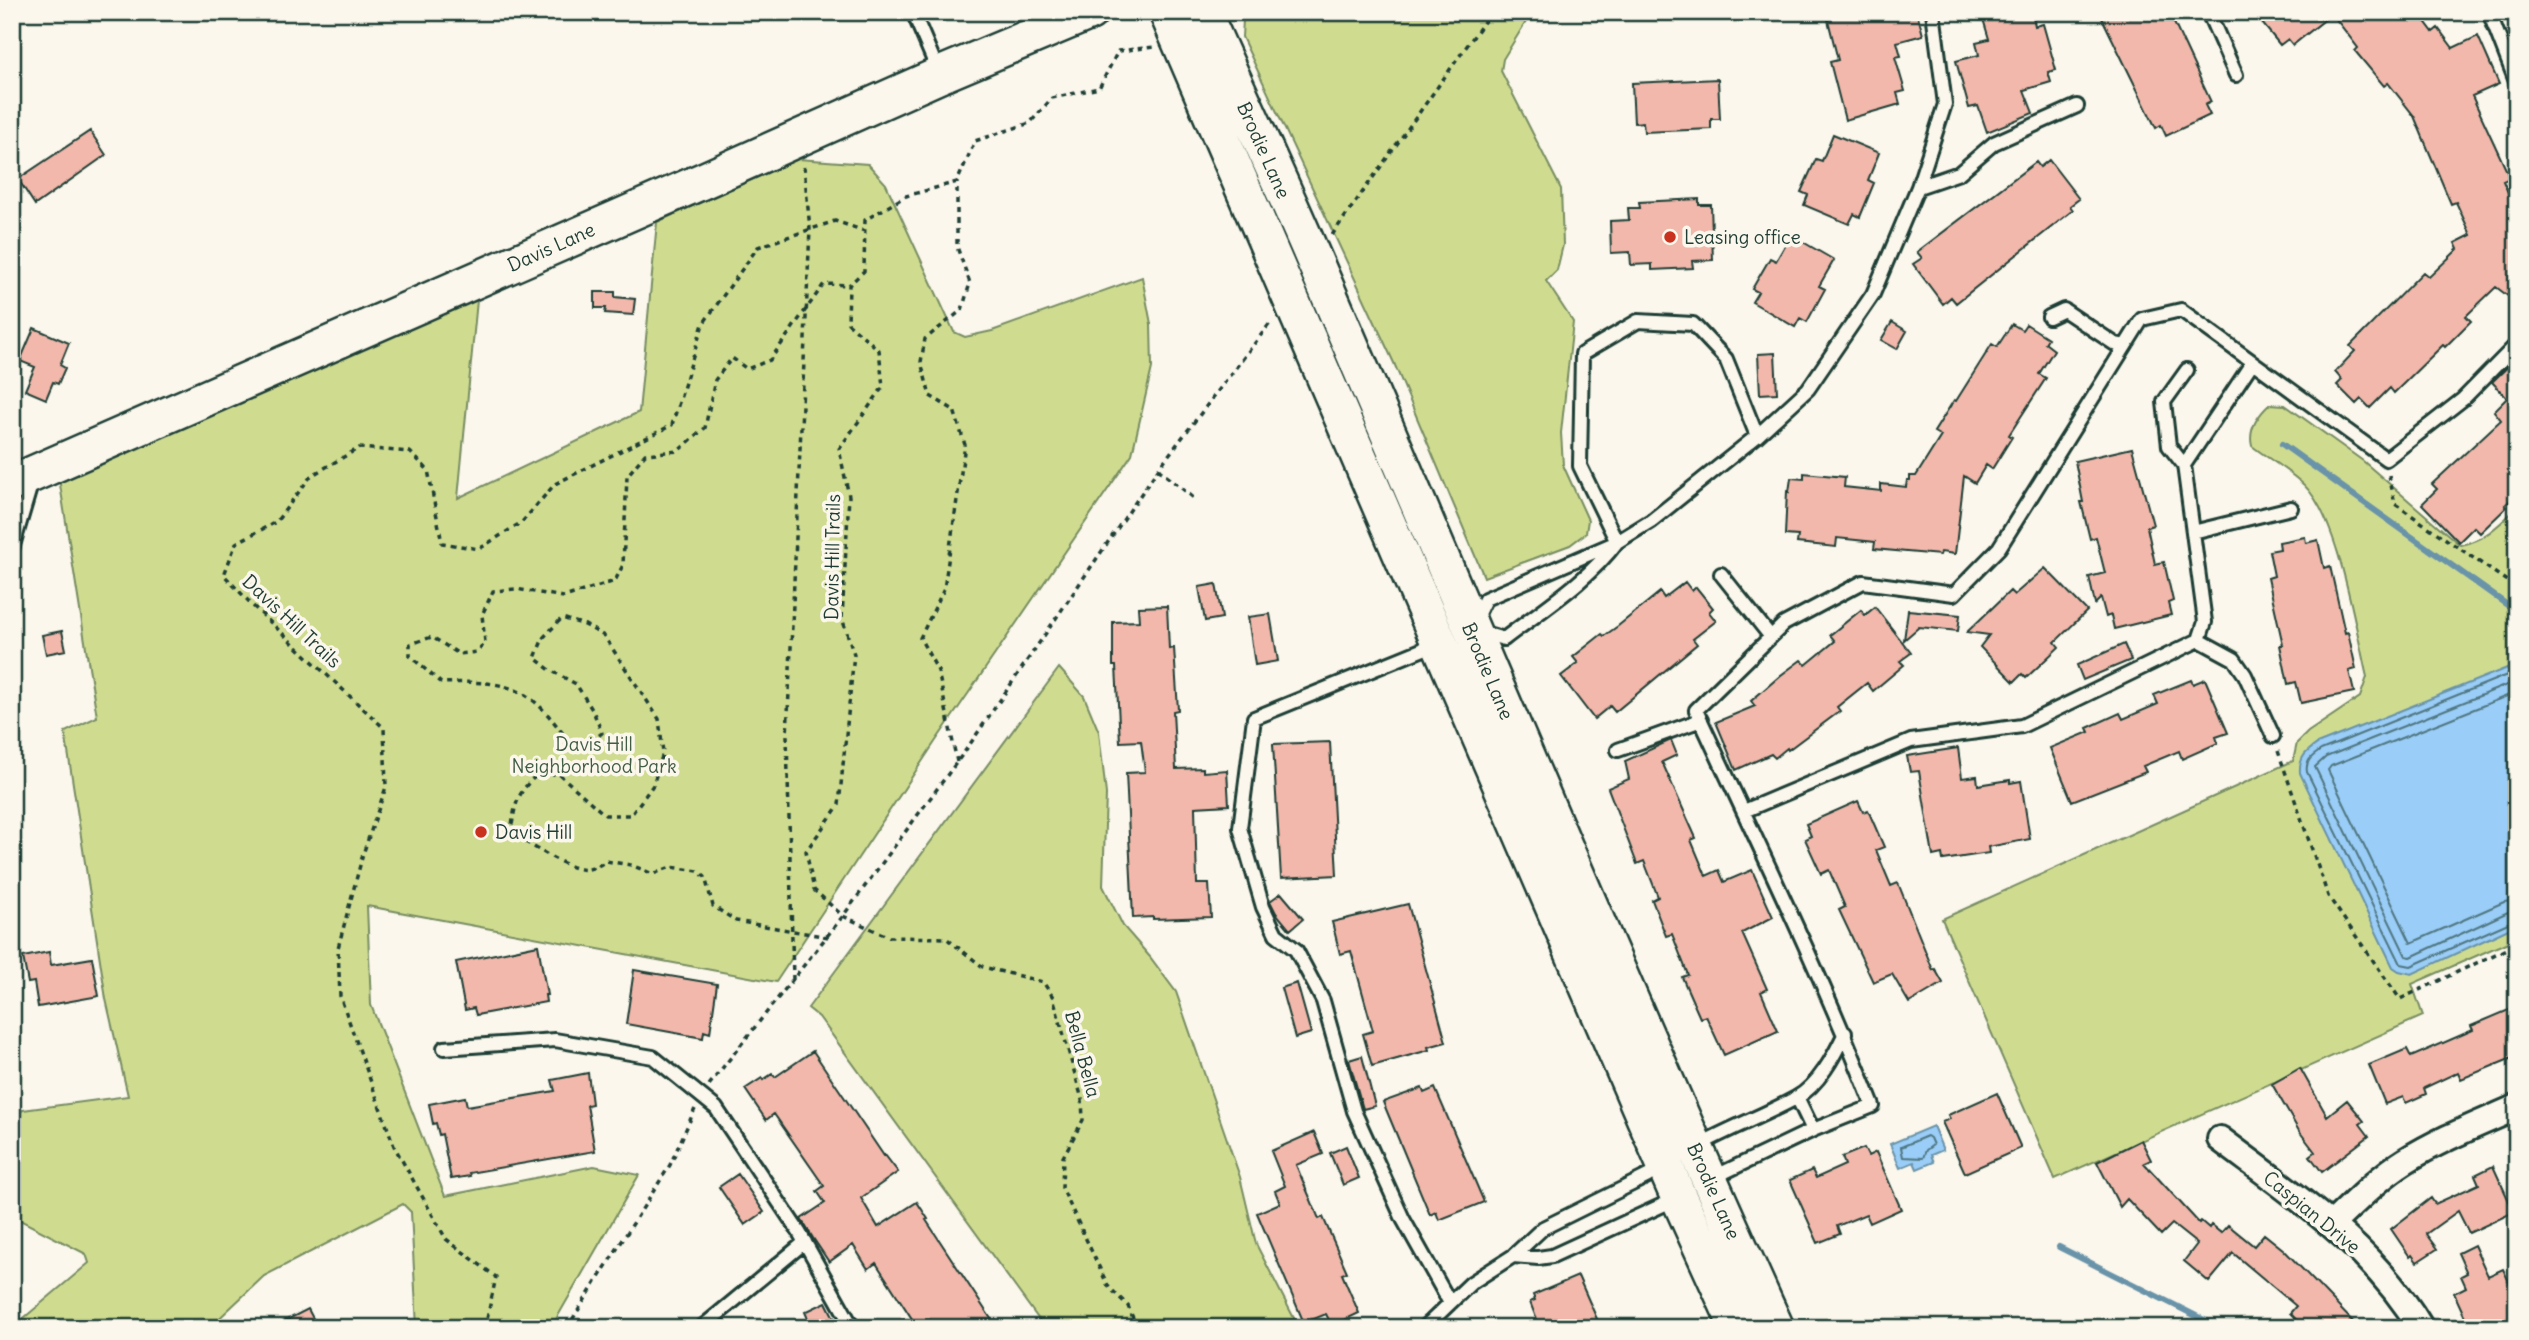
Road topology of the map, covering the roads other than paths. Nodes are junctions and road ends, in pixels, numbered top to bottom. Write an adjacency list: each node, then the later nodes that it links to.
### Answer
1 (913, 12): 8 (lane)
2 (1090, 12): 8 (main road, Davis Lane)
3 (1203, 12): 26 (main road, Brodie Lane)
4 (1933, 12): 12 (lane)
5 (2208, 12): 9 (lane)
6 (2489, 12): 10 (lane)
7 (1165, 29): 29 (main road, Brodie Lane)
8 (940, 75): 20 (main road, Davis Lane)
9 (2236, 75)
10 (2517, 84)
11 (2077, 106): 12 (lane)
12 (1918, 187): 18 (lane)
13 (2049, 317): 15 (lane)
14 (2517, 344): 16 (lane)
15 (2125, 346): 16 (lane); 27 (lane)
16 (2252, 363): 19 (lane)
17 (2186, 370): 19 (lane)
18 (1757, 436): 23 (lane); 23 (lane)
19 (2184, 465): 22 (lane)
20 (23, 478): 24 (lane)
21 (2291, 508): 22 (lane)
22 (2193, 532): 28 (lane)
23 (1617, 542): 26 (lane); 26 (lane)
24 (12, 549)
25 (1721, 574): 27 (lane)
26 (1470, 629): 29 (main road); 40 (main road, Brodie Lane)
27 (1771, 637): 30 (lane)
28 (2199, 640): 31 (lane); 33 (lane)
29 (1438, 643): 40 (main road, Brodie Lane); 45 (lane)
30 (1701, 720): 32 (lane); 33 (lane)
31 (2273, 736)
32 (1618, 750)
33 (1744, 811): 34 (lane)
34 (1845, 1033): 36 (lane); 38 (lane)
35 (443, 1048): 43 (lane)
36 (1797, 1097): 38 (lane); 40 (lane)
37 (2517, 1107): 42 (street)
38 (1813, 1130): 41 (lane)
39 (2220, 1139): 42 (street, Caspian Drive)
40 (1679, 1156): 41 (main road, Brodie Lane); 44 (lane)
41 (1694, 1189): 44 (lane); 49 (main road, Brodie Lane); 50 (main road, Brodie Lane)
42 (2332, 1224): 51 (street, Caspian Drive)
43 (805, 1242): 46 (lane); 47 (lane)
44 (1513, 1256): 45 (lane)
45 (1450, 1303): 48 (lane)
46 (701, 1328)
47 (853, 1328)
48 (1423, 1328)
49 (1738, 1328)
50 (1776, 1328)
51 (2421, 1328)

